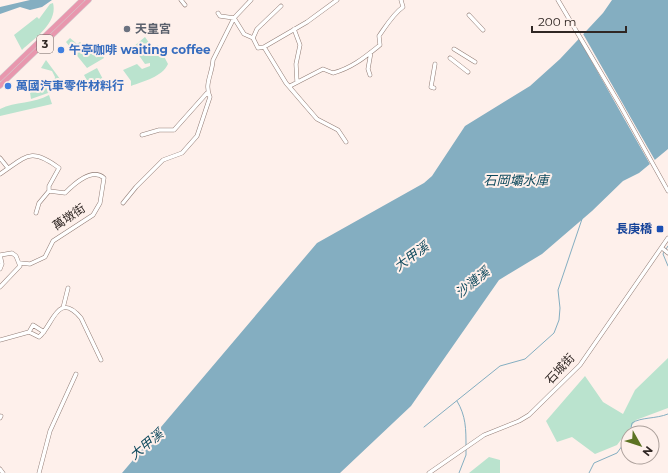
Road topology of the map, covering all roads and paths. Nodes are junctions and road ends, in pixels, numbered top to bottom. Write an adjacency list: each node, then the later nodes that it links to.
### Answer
1 (82, 0): 24 (main road, 3)
2 (89, 0): 26 (main road, 3)
3 (181, 0): 8 (street)
4 (251, 0): 12 (street)
5 (337, 0): 13 (street)
6 (401, 0): 18 (street)
7 (558, 0): 36 (street)
8 (185, 5)
9 (281, 6): 15 (street)
10 (218, 13): 12 (street)
11 (469, 15): 14 (street)
12 (234, 18): 15 (street); 29 (street)
13 (294, 29): 16 (street); 25 (street)
14 (483, 30)
15 (253, 38): 16 (street)
16 (264, 47): 27 (street)
17 (454, 49): 20 (street)
18 (371, 52): 23 (street); 25 (street)
19 (450, 58): 22 (street)
20 (475, 62)
21 (436, 64): 28 (street)
22 (468, 72)
23 (370, 75)
24 (0, 79)
25 (297, 82): 27 (street)
26 (0, 86)
27 (290, 86): 31 (street)
28 (434, 88)
29 (207, 92): 30 (street); 37 (street)
30 (142, 135)
31 (346, 142)
32 (0, 158): 33 (street)
33 (8, 168): 34 (street); 35 (street)
34 (0, 174)
35 (49, 191): 38 (street); 42 (street, 萬墩街)
36 (668, 191)
37 (123, 204)
38 (36, 213)
39 (668, 238): 40 (street, 石城街)
40 (665, 250): 55 (street, 石城街)
41 (0, 255): 42 (street); 43 (street)
42 (20, 263): 44 (street)
43 (0, 269)
44 (0, 287)
45 (68, 288): 46 (street)
46 (63, 308): 48 (street); 50 (street)
47 (29, 332): 48 (street); 48 (street); 49 (street)
48 (44, 332)
49 (0, 340)
50 (101, 360)
51 (76, 374): 54 (street)
52 (0, 469): 53 (street)
53 (3, 473)
54 (39, 473)
55 (429, 473)

